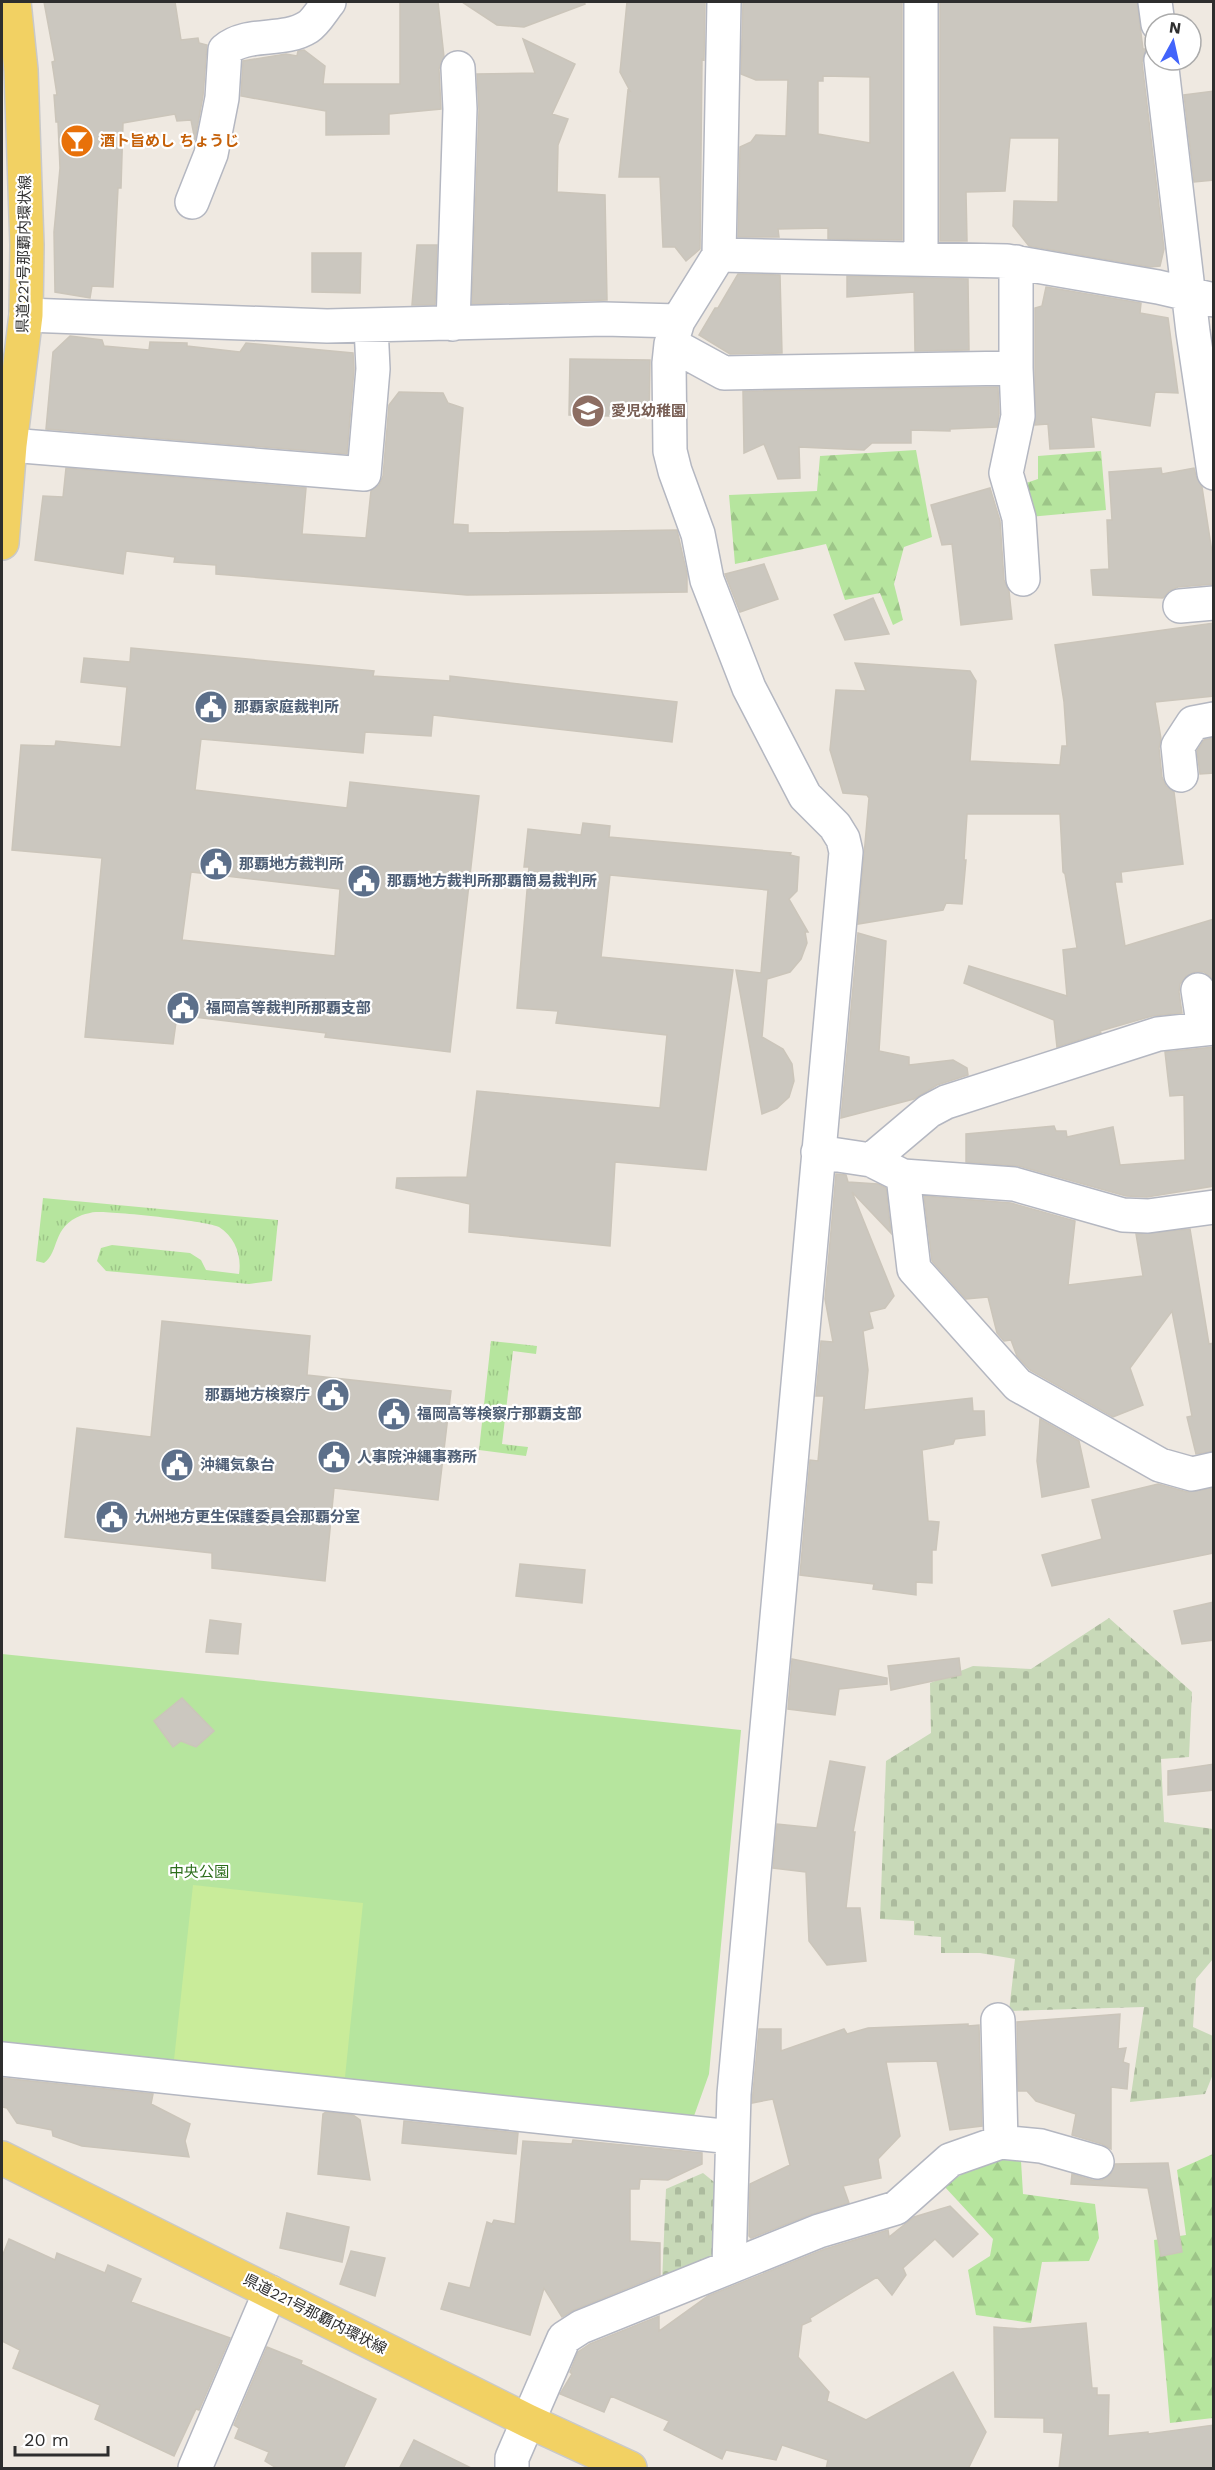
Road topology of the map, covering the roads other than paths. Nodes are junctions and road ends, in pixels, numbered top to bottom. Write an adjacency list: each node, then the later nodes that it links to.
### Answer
1 (14, 2): 12 (main road, 県道221号那覇内環状線)
2 (329, 2): 7 (street)
3 (724, 2): 8 (street)
4 (921, 2): 9 (street)
5 (458, 68): 13 (street)
6 (1163, 72): 11 (street)
7 (192, 201)
8 (719, 255): 9 (street); 15 (street)
9 (921, 258): 10 (street)
10 (1016, 262): 11 (street); 16 (street)
11 (1201, 297): 17 (street)
12 (26, 315): 14 (street); 18 (main road, 県道221号那覇内環状線)
13 (453, 324): 14 (street); 15 (street)
14 (371, 326): 18 (street)
15 (674, 333): 16 (street); 28 (street)
16 (1016, 368): 21 (street)
17 (1209, 403): 19 (street)
18 (10, 445): 20 (main road, 県道221号那覇内環状線)
19 (1214, 472)
20 (2, 543)
21 (1023, 579)
22 (1214, 603): 23 (street)
23 (1180, 606)
24 (1214, 719): 25 (street)
25 (1181, 774)
26 (1198, 990): 27 (street)
27 (1209, 1029): 29 (street)
28 (818, 1152): 29 (street); 35 (street)
29 (871, 1160): 30 (street)
30 (903, 1176): 31 (street); 32 (street)
31 (1214, 1207)
32 (1214, 1469)
33 (998, 2020): 36 (street)
34 (2, 2059): 35 (street)
35 (732, 2137): 39 (street)
36 (1001, 2142): 38 (street); 39 (street)
37 (2, 2158): 40 (main road, 県道221号那覇内環状線)
38 (1097, 2162)
39 (729, 2267): 41 (street)
40 (270, 2292): 41 (main road, 県道221号那覇内環状線); 42 (street)
41 (528, 2421): 43 (street); 44 (main road, 県道221号那覇内環状線)
42 (195, 2469)
43 (512, 2469)
44 (630, 2469)

